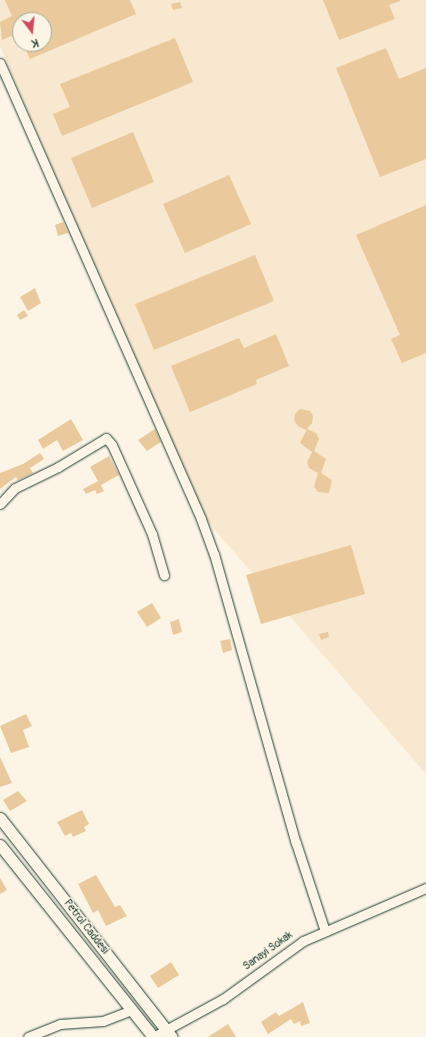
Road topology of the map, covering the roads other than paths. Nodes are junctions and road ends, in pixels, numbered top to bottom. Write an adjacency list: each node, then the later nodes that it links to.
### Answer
1 (0, 63): 7 (street)
2 (0, 504): 3 (street)
3 (164, 575)
4 (0, 818): 9 (main road, Petrol Caddesi)
5 (0, 845): 8 (main road, Petrol Caddesi)
6 (426, 888): 7 (street, Sanayi Sokak)
7 (326, 931): 9 (street, Sanayi Sokak)
8 (132, 1010): 10 (street); 11 (main road, Petrol Caddesi)
9 (169, 1033): 11 (street, Sanayi Sokak)
10 (28, 1037)
11 (153, 1037)

